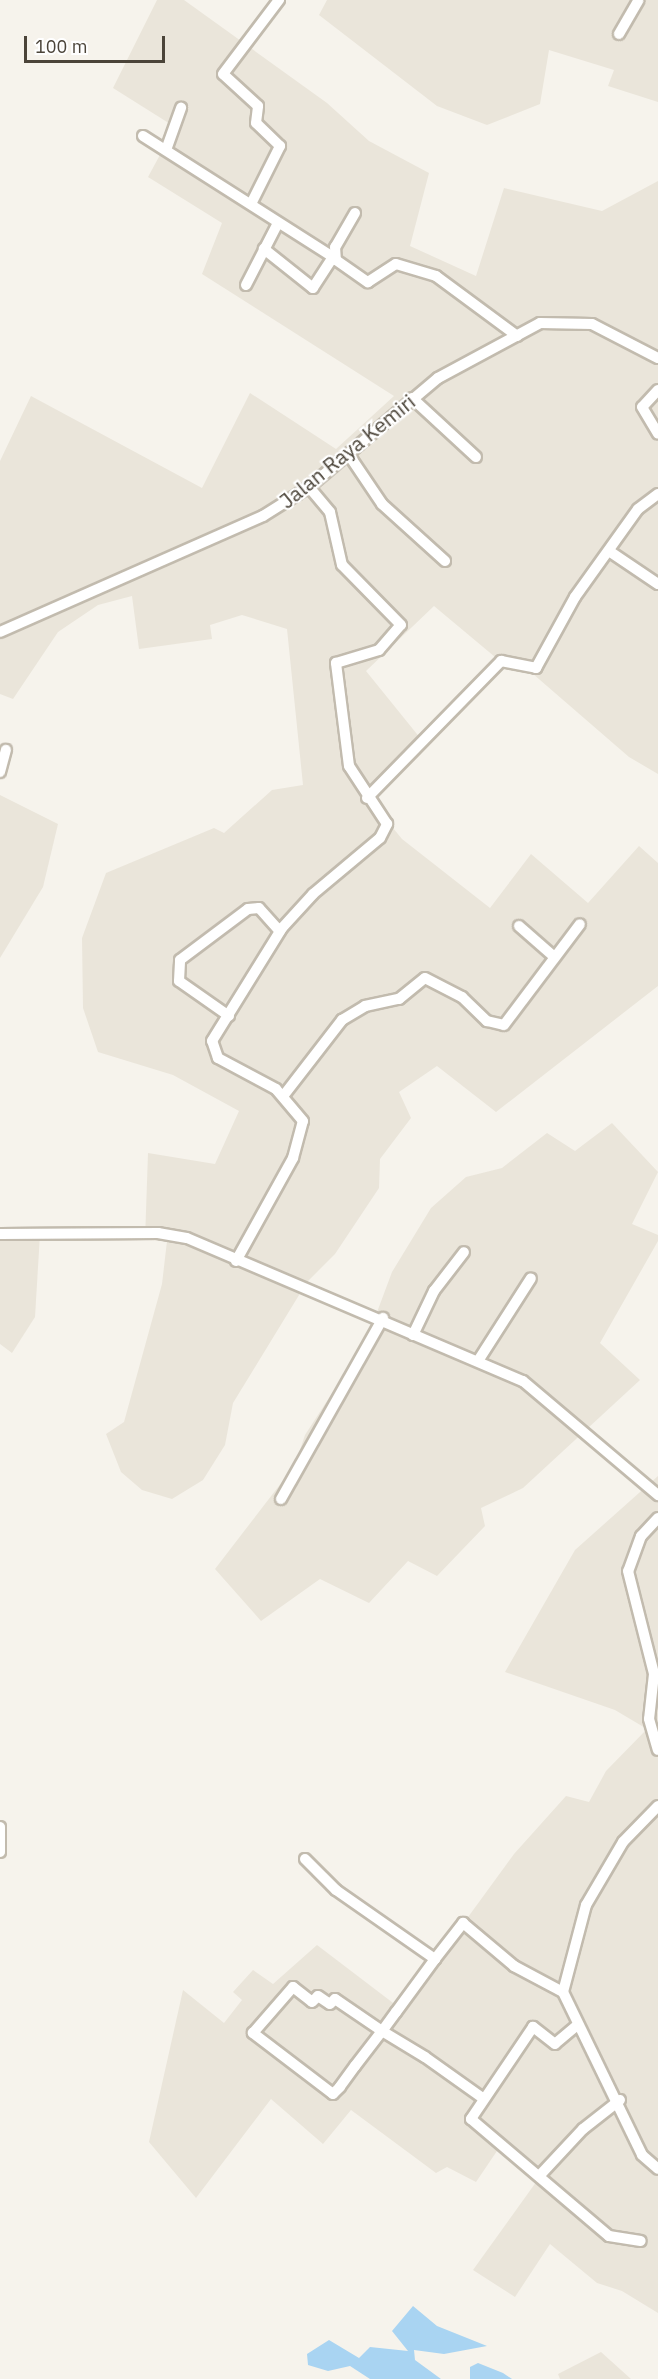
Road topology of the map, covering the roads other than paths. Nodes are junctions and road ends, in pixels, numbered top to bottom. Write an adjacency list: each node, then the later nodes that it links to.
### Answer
1 (279, 0): 7 (street)
2 (639, 0): 3 (street)
3 (619, 33)
4 (181, 108): 6 (street)
5 (143, 136): 6 (street)
6 (166, 150): 7 (street)
7 (251, 204): 9 (street)
8 (355, 213): 11 (street)
9 (278, 223): 10 (street); 11 (street)
10 (264, 249): 11 (street); 12 (street)
11 (333, 257): 13 (street)
12 (246, 285)
13 (517, 336): 14 (street, Jalan Raya Kemiri); 16 (street, Jalan Raya Kemiri)
14 (658, 358)
15 (658, 390): 17 (street)
16 (412, 398): 18 (street, Jalan Raya Kemiri); 19 (street)
17 (658, 434)
18 (349, 454): 20 (street, Jalan Raya Kemiri); 23 (street)
19 (476, 457)
20 (309, 487): 25 (street, Jalan Raya Kemiri); 28 (street)
21 (658, 494): 22 (street)
22 (609, 551): 24 (street); 28 (street)
23 (445, 561)
24 (658, 584)
25 (0, 632)
26 (6, 750): 27 (street)
27 (0, 772)
28 (367, 798): 31 (street)
29 (579, 924): 32 (street)
30 (519, 926): 32 (street)
31 (280, 931): 33 (street); 33 (street)
32 (552, 955): 34 (street)
33 (230, 1016): 34 (street)
34 (284, 1095): 37 (street)
35 (0, 1234): 37 (street)
36 (464, 1252): 40 (street)
37 (237, 1261): 39 (street)
38 (531, 1278): 41 (street)
39 (383, 1318): 40 (street); 43 (street)
40 (413, 1335): 41 (street)
41 (478, 1361): 42 (street)
42 (658, 1495)
43 (281, 1499)
44 (658, 1518): 45 (street)
45 (655, 1667): 46 (street)
46 (658, 1750)
47 (658, 1806): 52 (street)
48 (0, 1827): 49 (street)
49 (0, 1852)
50 (305, 1859): 51 (street)
51 (435, 1959): 52 (street); 54 (street)
52 (563, 1992): 53 (street)
53 (575, 2027): 55 (street); 56 (street)
54 (382, 2031): 54 (street); 55 (street)
55 (484, 2099): 58 (street)
56 (620, 2100): 57 (street); 58 (street)
57 (658, 2169)
58 (541, 2174): 59 (street)
59 (641, 2241)

